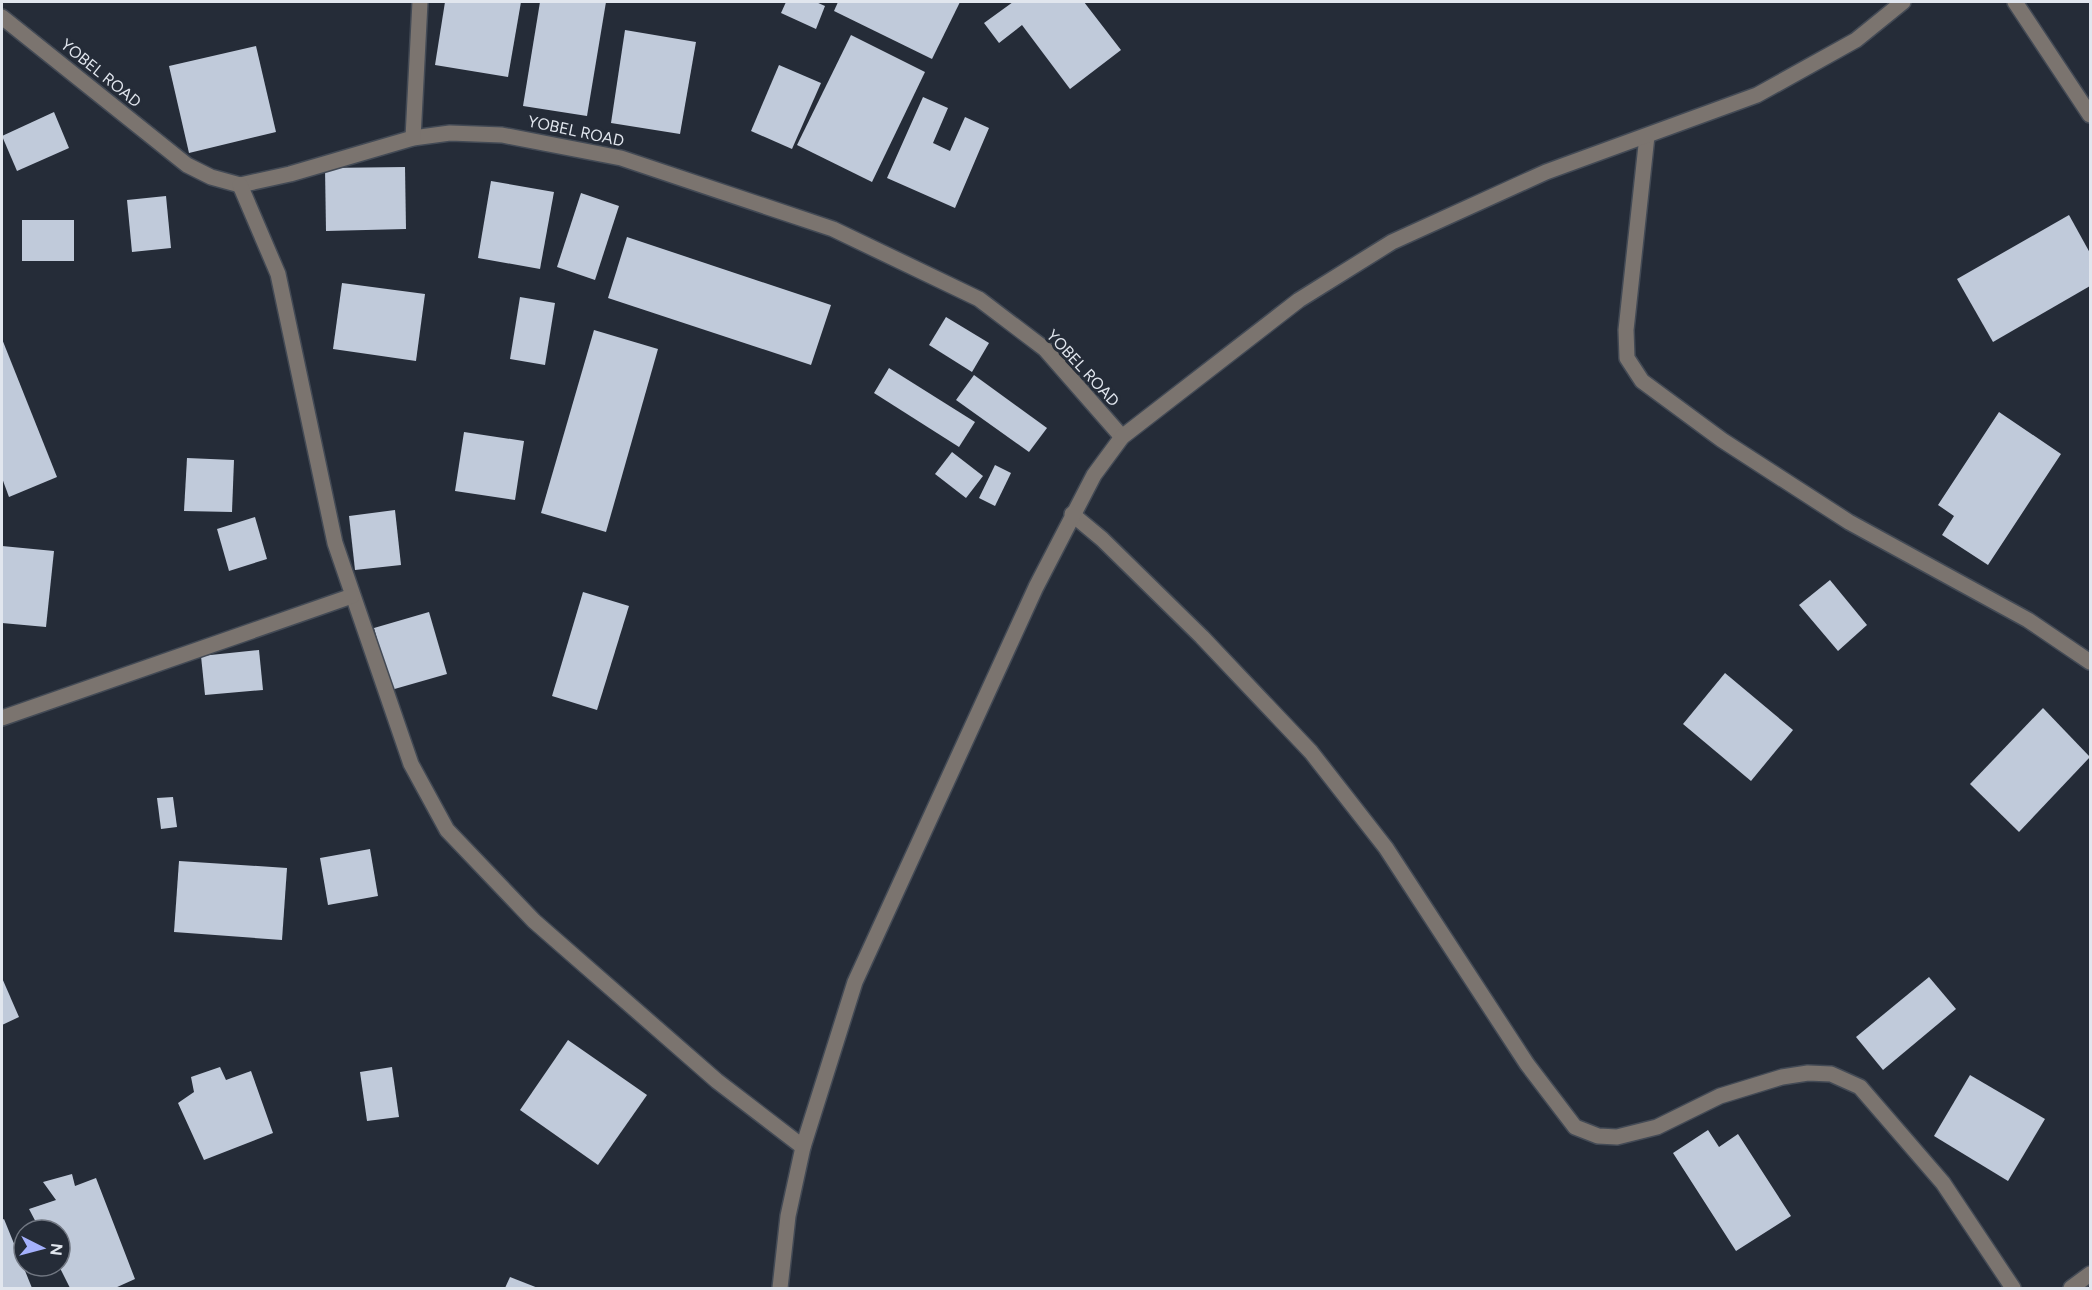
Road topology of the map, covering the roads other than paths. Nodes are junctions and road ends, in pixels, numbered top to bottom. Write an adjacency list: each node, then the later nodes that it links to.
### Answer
1 (420, 2): 7 (street)
2 (1904, 2): 6 (street)
3 (2015, 2): 5 (street)
4 (2, 16): 8 (street, YOBEL ROAD)
5 (2091, 115)
6 (1647, 136): 9 (street); 12 (street)
7 (413, 138): 8 (street, YOBEL ROAD); 9 (street, YOBEL ROAD)
8 (240, 185): 11 (street)
9 (1122, 437): 10 (street)
10 (1072, 514): 14 (street); 17 (street)
11 (352, 596): 13 (street); 14 (street)
12 (2091, 662)
13 (2, 718)
14 (803, 1147): 16 (street)
15 (2091, 1274): 18 (street)
16 (780, 1288)
17 (2013, 1288)
18 (2071, 1288)

